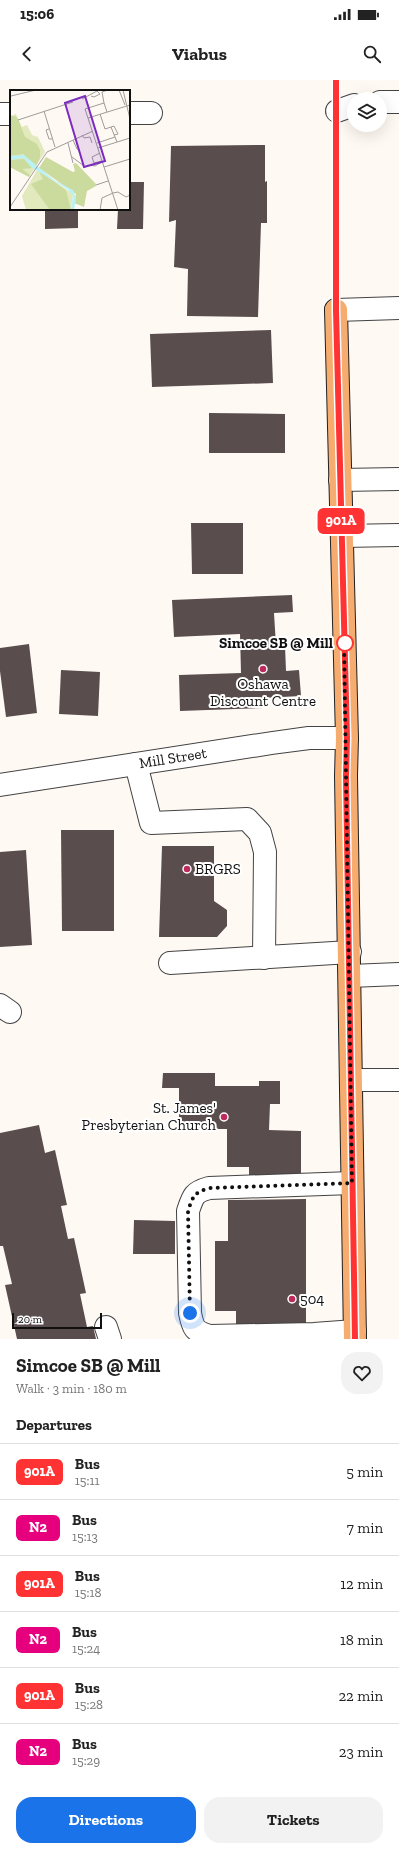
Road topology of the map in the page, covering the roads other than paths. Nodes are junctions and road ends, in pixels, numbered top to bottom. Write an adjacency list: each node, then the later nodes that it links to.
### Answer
1 (387, 102): 2 (street)
2 (399, 102)
3 (130, 113): 4 (street)
4 (151, 113)
5 (399, 308): 6 (street)
6 (336, 310): 8 (main road)
7 (399, 479): 8 (street)
8 (340, 480): 10 (main road)
9 (399, 535): 10 (street)
10 (342, 536): 11 (main road)
11 (347, 738): 12 (street, Mill Street); 14 (main road)
12 (136, 764): 13 (street, Mill Street); 15 (street)
13 (0, 785)
14 (350, 952): 15 (street); 18 (main road)
15 (264, 958): 16 (street)
16 (170, 963)
17 (399, 974): 18 (street)
18 (350, 976): 19 (main road)
19 (352, 1080): 20 (street); 21 (main road)
20 (399, 1080)
21 (352, 1183): 22 (main road); 22 (street)
22 (355, 1335)

